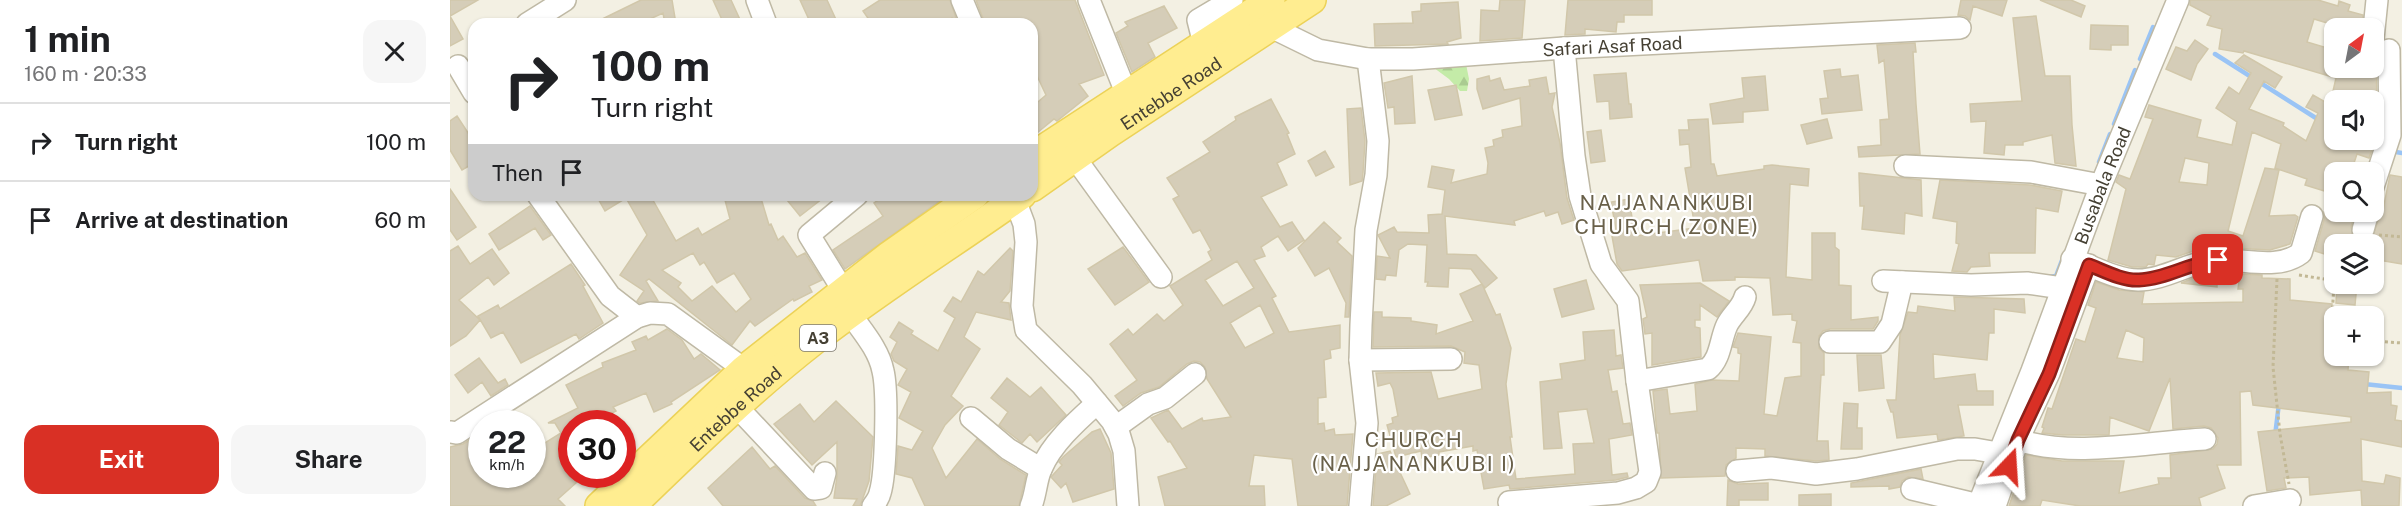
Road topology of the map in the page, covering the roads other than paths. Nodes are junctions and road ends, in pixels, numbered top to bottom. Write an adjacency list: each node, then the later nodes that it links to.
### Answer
1 (565, 0): 10 (street)
2 (757, 0): 11 (street)
3 (962, 0): 12 (street)
4 (1089, 0): 21 (street)
5 (1232, 0): 15 (street)
6 (1312, 0): 9 (main road, Entebbe Road / A3)
7 (2178, 0): 27 (street, Busabala Road)
8 (2377, 0): 13 (street)
9 (1265, 8): 15 (main road, Entebbe Road / A3); 18 (street, Safari Asaf Road); 23 (main road, Entebbe Road / A3)
10 (536, 18)
11 (764, 18)
12 (970, 18)
13 (2380, 18)
14 (1960, 28): 17 (street, Safari Asaf Road)
15 (1204, 44): 21 (main road, Entebbe Road / A3)
16 (2384, 46): 24 (street)
17 (1564, 48): 18 (street, Safari Asaf Road); 45 (street)
18 (1368, 59): 42 (street)
19 (461, 64): 20 (street)
20 (468, 80)
21 (1127, 95): 22 (main road, Entebbe Road / A3)
22 (1038, 149)
23 (1075, 158): 26 (main road, Entebbe Road / A3); 35 (street)
24 (2381, 162)
25 (1905, 166): 27 (street)
26 (1038, 184)
27 (2101, 185): 34 (street, Busabala Road)
28 (542, 201): 39 (street)
29 (850, 201): 38 (street)
30 (968, 201): 38 (main road, Entebbe Road / A3)
31 (1013, 201): 38 (main road, Entebbe Road / A3)
32 (1023, 201): 46 (street)
33 (2312, 216): 34 (street)
34 (2080, 262): 36 (street, Busabala Road); 52 (street)
35 (1161, 277)
36 (2062, 288): 40 (street); 53 (street, Busabala Road)
37 (1745, 297): 45 (street)
38 (847, 302): 43 (main road, Entebbe Road / A3); 47 (main road, Entebbe Road / A3); 63 (street)
39 (637, 317): 43 (street); 50 (street)
40 (1830, 342)
41 (1451, 359): 42 (street)
42 (1360, 360): 66 (street)
43 (744, 369): 61 (main road, Entebbe Road / A3)
44 (1195, 374): 49 (street)
45 (1637, 381): 58 (street)
46 (1097, 403): 49 (street); 54 (street)
47 (737, 407): 56 (street); 62 (main road, Entebbe Road / A3)
48 (970, 418): 54 (street)
49 (1116, 427): 65 (street)
50 (450, 432)
51 (2205, 439): 52 (street)
52 (2018, 440): 67 (street)
53 (1998, 453): 55 (street); 67 (street, Busabala Road)
54 (1041, 470): 64 (street)
55 (1737, 471)
56 (825, 473)
57 (1912, 489): 67 (street)
58 (1618, 500): 60 (street)
59 (2290, 500): 68 (street)
60 (1509, 502)
61 (599, 506)
62 (632, 506)
63 (873, 506)
64 (1031, 506)
65 (1128, 506)
66 (1360, 506)
67 (1984, 506)
68 (2254, 506)

